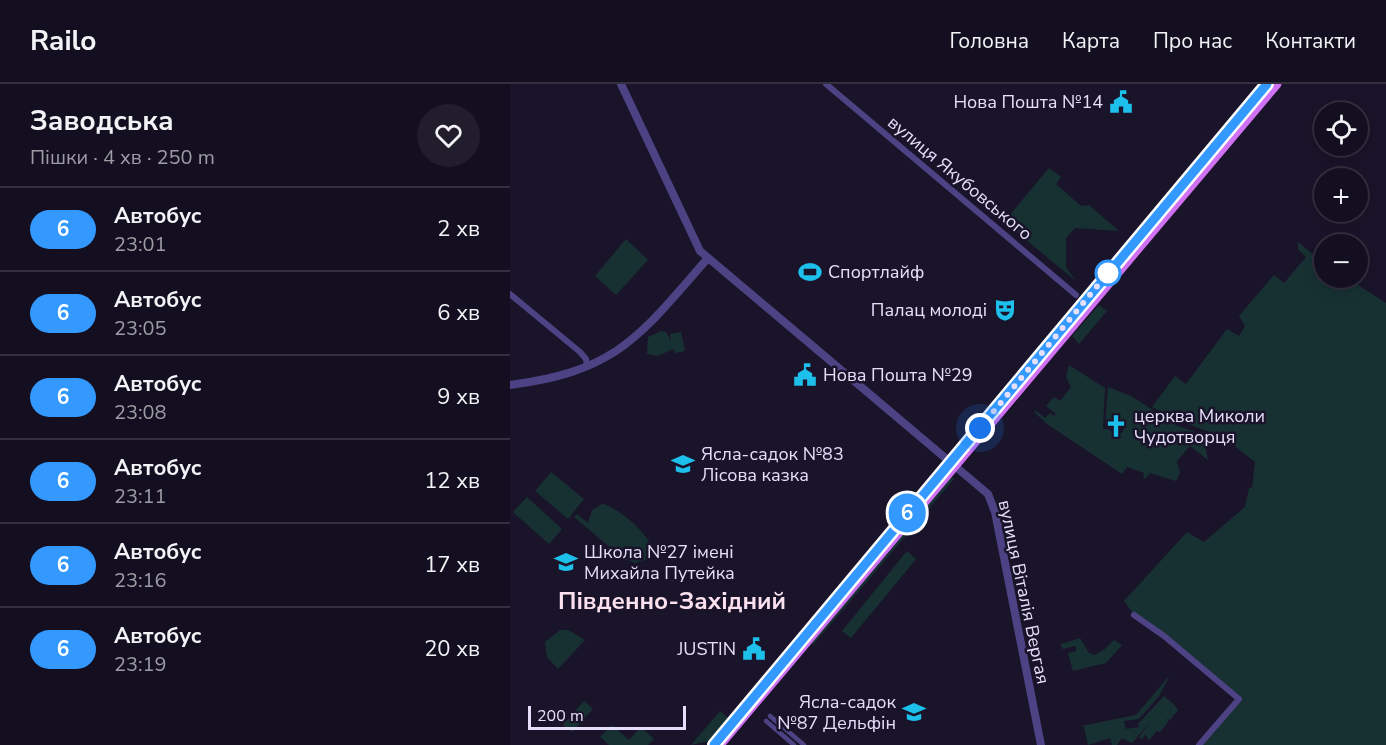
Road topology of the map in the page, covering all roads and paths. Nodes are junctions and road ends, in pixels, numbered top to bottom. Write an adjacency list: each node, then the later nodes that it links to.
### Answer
1 (621, 84): 5 (street, вулиця Віталія Вергая)
2 (826, 84): 7 (street, вулиця Якубовського)
3 (1267, 84): 10 (main road)
4 (1277, 84): 10 (main road)
5 (708, 258): 8 (street); 10 (street, вулиця Віталія Вергая)
6 (510, 294): 8 (street)
7 (1076, 295)
8 (587, 367): 9 (street)
9 (510, 385)
10 (954, 463): 12 (main road); 13 (main road); 16 (street, вулиця Віталія Вергая)
11 (1134, 615): 17 (street)
12 (714, 745)
13 (720, 745)
14 (794, 745): 15 (street)
15 (804, 745)
16 (1041, 745)
17 (1199, 745)

